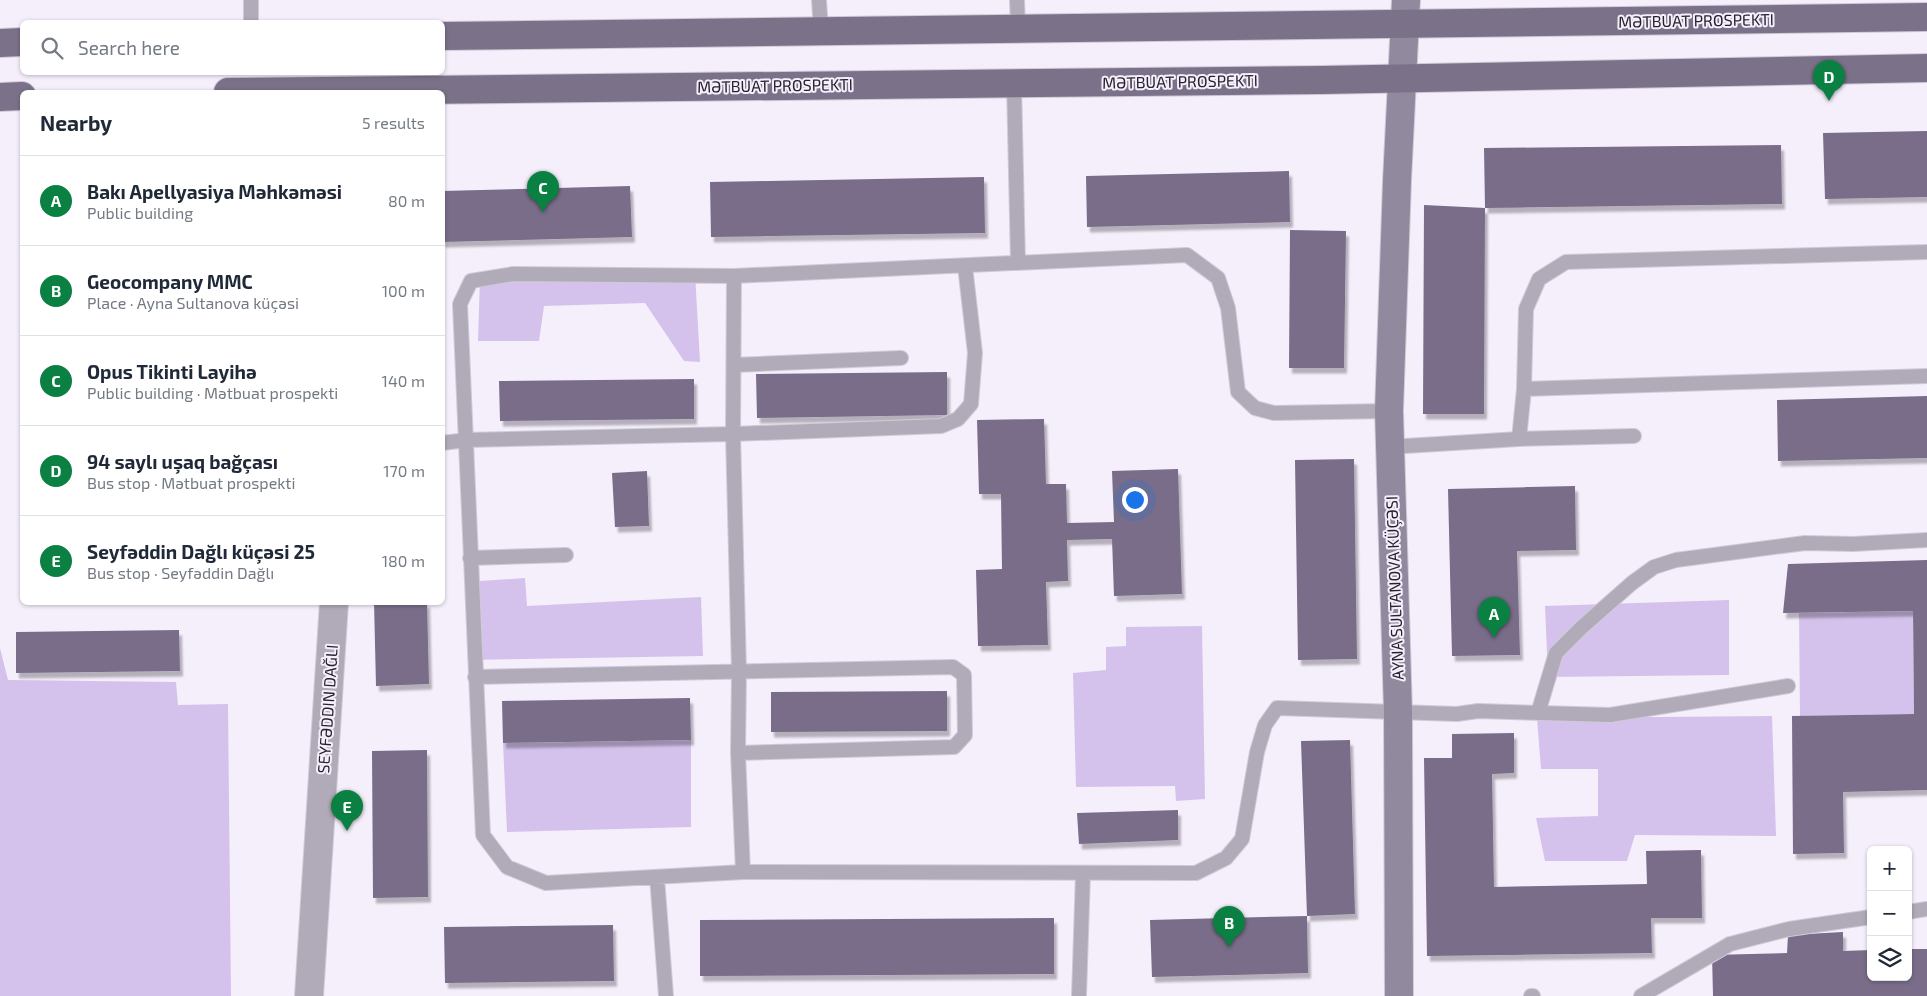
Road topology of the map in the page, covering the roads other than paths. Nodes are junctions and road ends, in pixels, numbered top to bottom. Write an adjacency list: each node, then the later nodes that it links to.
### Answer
1 (251, 0): 6 (lane)
2 (819, 0): 8 (lane)
3 (1017, 0): 7 (lane)
4 (1406, 12): 5 (main road, MƏTBUAT PROSPEKTI); 7 (main road, MƏTBUAT PROSPEKTI); 13 (main road, AYNA SULTANOVA KÜÇƏSI)
5 (1927, 17)
6 (251, 20)
7 (1018, 28): 8 (main road)
8 (821, 31): 9 (main road)
9 (445, 36)
10 (20, 42): 11 (main road)
11 (0, 43)
12 (1927, 68): 13 (main road, MƏTBUAT PROSPEKTI)
13 (1402, 78): 14 (main road, MƏTBUAT PROSPEKTI); 28 (main road, AYNA SULTANOVA KÜÇƏSI)
14 (1014, 83): 15 (main road, MƏTBUAT PROSPEKTI); 21 (lane)
15 (483, 88): 16 (main road, MƏTBUAT PROSPEKTI); 19 (street)
16 (366, 90)
17 (20, 96): 18 (main road)
18 (0, 97)
19 (445, 103)
20 (1927, 252): 27 (lane)
21 (1018, 263): 22 (lane); 28 (lane)
22 (965, 266): 23 (lane); 29 (lane)
23 (734, 276): 25 (lane); 32 (lane)
24 (901, 358): 25 (lane)
25 (734, 364): 29 (lane)
26 (1927, 376): 27 (lane)
27 (1524, 389): 31 (lane)
28 (1389, 411): 34 (main road, AYNA SULTANOVA KÜÇƏSI)
29 (733, 434): 32 (lane); 39 (lane)
30 (1634, 436): 31 (lane)
31 (1519, 439): 34 (lane)
32 (467, 440): 33 (lane); 37 (lane)
33 (445, 444)
34 (1389, 447): 42 (main road, AYNA SULTANOVA KÜÇƏSI)
35 (1927, 540): 43 (lane)
36 (566, 555): 37 (lane)
37 (470, 558): 40 (lane)
38 (334, 605): 51 (street)
39 (740, 672): 40 (lane); 44 (lane); 44 (lane)
40 (475, 677): 47 (lane)
41 (1788, 686): 43 (lane)
42 (1398, 712): 43 (lane); 46 (lane); 54 (main road, AYNA SULTANOVA KÜÇƏSI)
43 (1538, 713)
44 (738, 753): 45 (lane)
45 (743, 872): 46 (lane); 47 (lane)
46 (1083, 874): 53 (lane)
47 (657, 877): 52 (lane)
48 (1927, 909): 49 (lane)
49 (1912, 911)
50 (1867, 918): 55 (lane)
51 (309, 996)
52 (666, 996)
53 (1079, 996)
54 (1400, 996)
55 (1640, 996)

